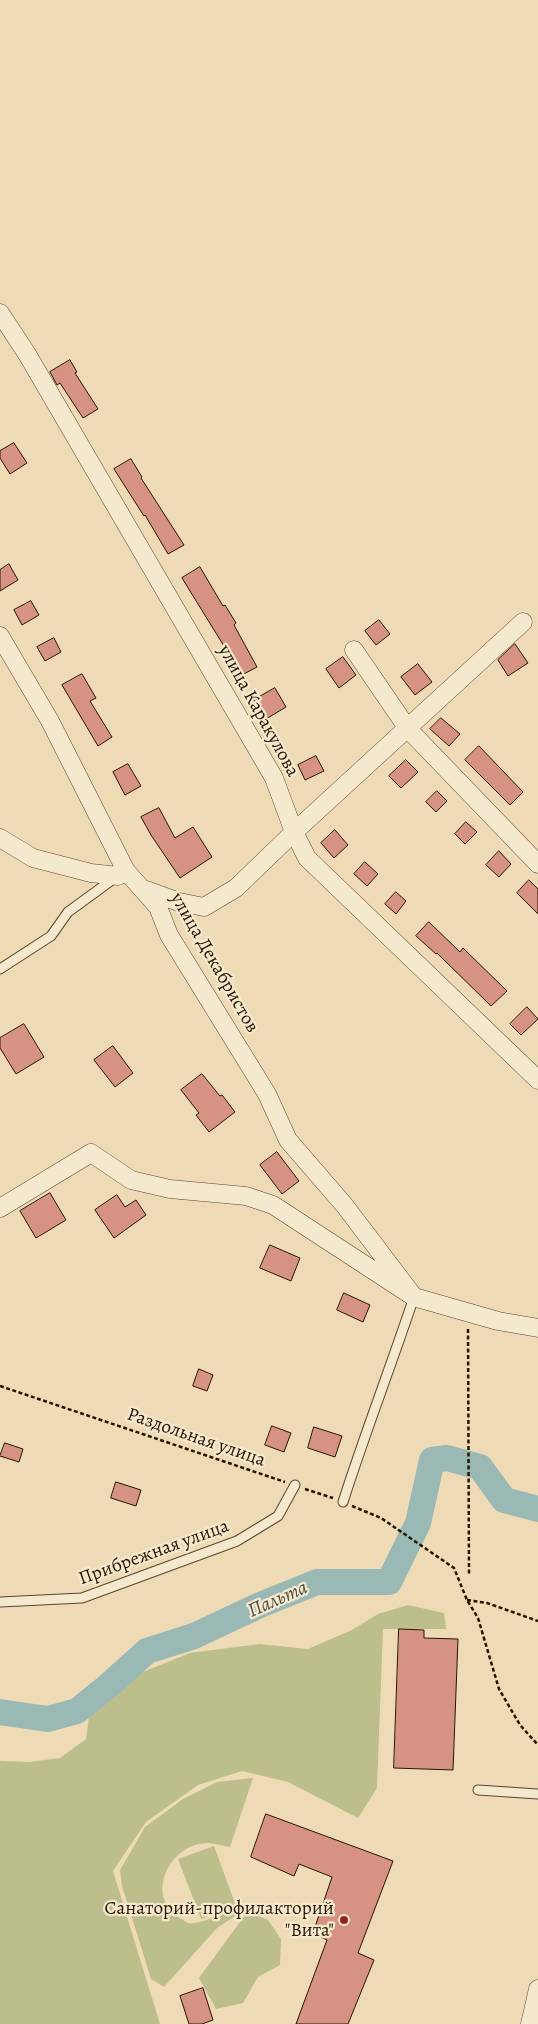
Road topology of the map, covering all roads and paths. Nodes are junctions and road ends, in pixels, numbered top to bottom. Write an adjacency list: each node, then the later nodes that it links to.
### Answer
1 (0, 313): 6 (street, улица Каракулова)
2 (523, 622): 5 (street)
3 (0, 636): 9 (street, улица Декабристов)
4 (354, 650): 5 (street)
5 (408, 729): 6 (street); 8 (street)
6 (294, 832): 10 (street); 12 (street, улица Каракулова)
7 (0, 838): 9 (street)
8 (538, 864)
9 (122, 874): 10 (street, улица Декабристов); 11 (lane)
10 (143, 889): 14 (street, улица Декабристов)
11 (0, 969)
12 (538, 1080)
13 (0, 1208): 14 (street)
14 (414, 1297): 15 (street); 19 (lane)
15 (538, 1328)
16 (468, 1329): 20 (path)
17 (0, 1386): 18 (path, Раздольная улица)
18 (295, 1486): 19 (path, Раздольная улица); 22 (lane, Прибрежная улица)
19 (343, 1502): 21 (path, Раздольная улица)
20 (469, 1574)
21 (467, 1600): 23 (path); 24 (path, Раздольная улица)
22 (0, 1602)
23 (538, 1621)
24 (538, 1745)
25 (478, 1790): 26 (lane)
26 (538, 1794)
27 (538, 1989): 28 (street)
28 (530, 2024)

